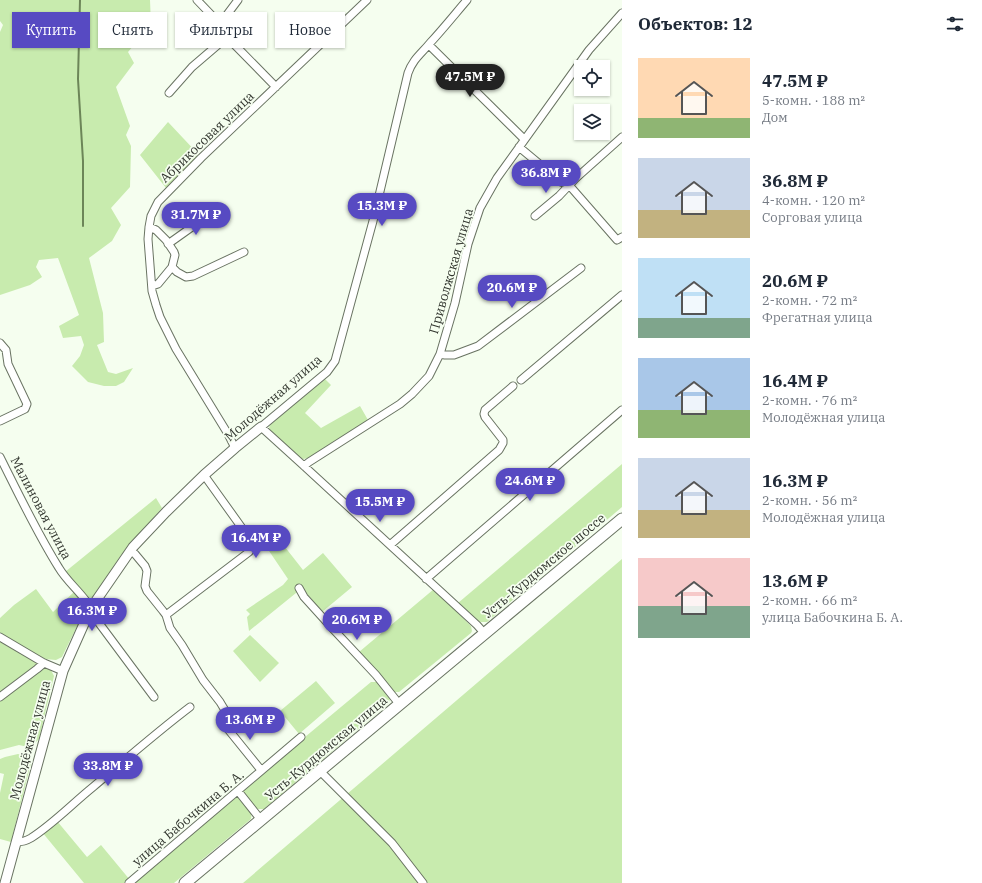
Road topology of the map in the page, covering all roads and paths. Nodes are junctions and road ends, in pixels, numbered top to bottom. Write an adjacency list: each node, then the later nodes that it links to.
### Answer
1 (197, 0): 5 (street)
2 (238, 0): 6 (street)
3 (367, 0): 11 (street, Абрикосовая улица)
4 (467, 0): 8 (street, Молодёжная улица)
5 (208, 12)
6 (229, 12)
7 (622, 13): 14 (street, Приволжская улица)
8 (429, 45): 14 (street); 33 (street, Молодёжная улица)
9 (214, 48): 12 (street)
10 (238, 48): 11 (street)
11 (276, 87): 19 (street, Абрикосовая улица)
12 (169, 93)
13 (622, 137): 16 (street)
14 (524, 139): 15 (street, Приволжская улица)
15 (519, 147): 16 (street); 28 (street, Приволжская улица)
16 (570, 185): 18 (street); 20 (street)
17 (213, 212): 21 (street)
18 (535, 216)
19 (149, 227): 21 (street); 25 (street, Абрикосовая улица)
20 (620, 239)
21 (168, 244): 23 (street)
22 (244, 252): 23 (street)
23 (172, 267): 25 (street)
24 (582, 268): 28 (street)
25 (152, 286): 34 (street, Абрикосовая улица)
26 (622, 295): 29 (street)
27 (0, 343): 32 (street)
28 (440, 354): 36 (street, Приволжская улица)
29 (521, 380)
30 (513, 386): 39 (street)
31 (622, 410): 41 (street)
32 (0, 421)
33 (261, 428): 34 (street, Молодёжная улица); 36 (street)
34 (235, 448): 37 (street, Молодёжная улица)
35 (0, 457): 43 (street, Малиновая улица)
36 (304, 466): 39 (street)
37 (204, 475): 40 (street, Молодёжная улица); 44 (street)
38 (622, 519): 45 (main road, Усть-Курдюмское шоссе)
39 (390, 545): 41 (street)
40 (130, 551): 43 (street, Молодёжная улица); 44 (street)
41 (426, 579): 45 (street)
42 (299, 588): 51 (street)
43 (91, 608): 48 (street, Молодёжная улица); 50 (street)
44 (166, 615): 54 (street, улица Бабочкина Б. А.)
45 (485, 634): 51 (main road, Усть-Курдюмская улица)
46 (0, 637): 47 (street)
47 (44, 663): 48 (street); 49 (street, Молодёжная улица)
48 (63, 671): 58 (street, Молодёжная улица)
49 (0, 697)
50 (154, 697)
51 (400, 705): 55 (main road, Усть-Курдюмская улица)
52 (190, 706): 58 (street)
53 (301, 737): 54 (street, улица Бабочкина Б. А.)
54 (261, 770): 56 (street, улица Бабочкина Б. А.)
55 (320, 771): 57 (main road, Усть-Курдюмская улица); 62 (street)
56 (238, 791): 57 (street); 60 (street, улица Бабочкина Б. А.)
57 (261, 820): 61 (main road, Усть-Курдюмская улица)
58 (16, 842): 59 (street, Молодёжная улица)
59 (5, 883)
60 (130, 883)
61 (185, 883)
62 (423, 883)

